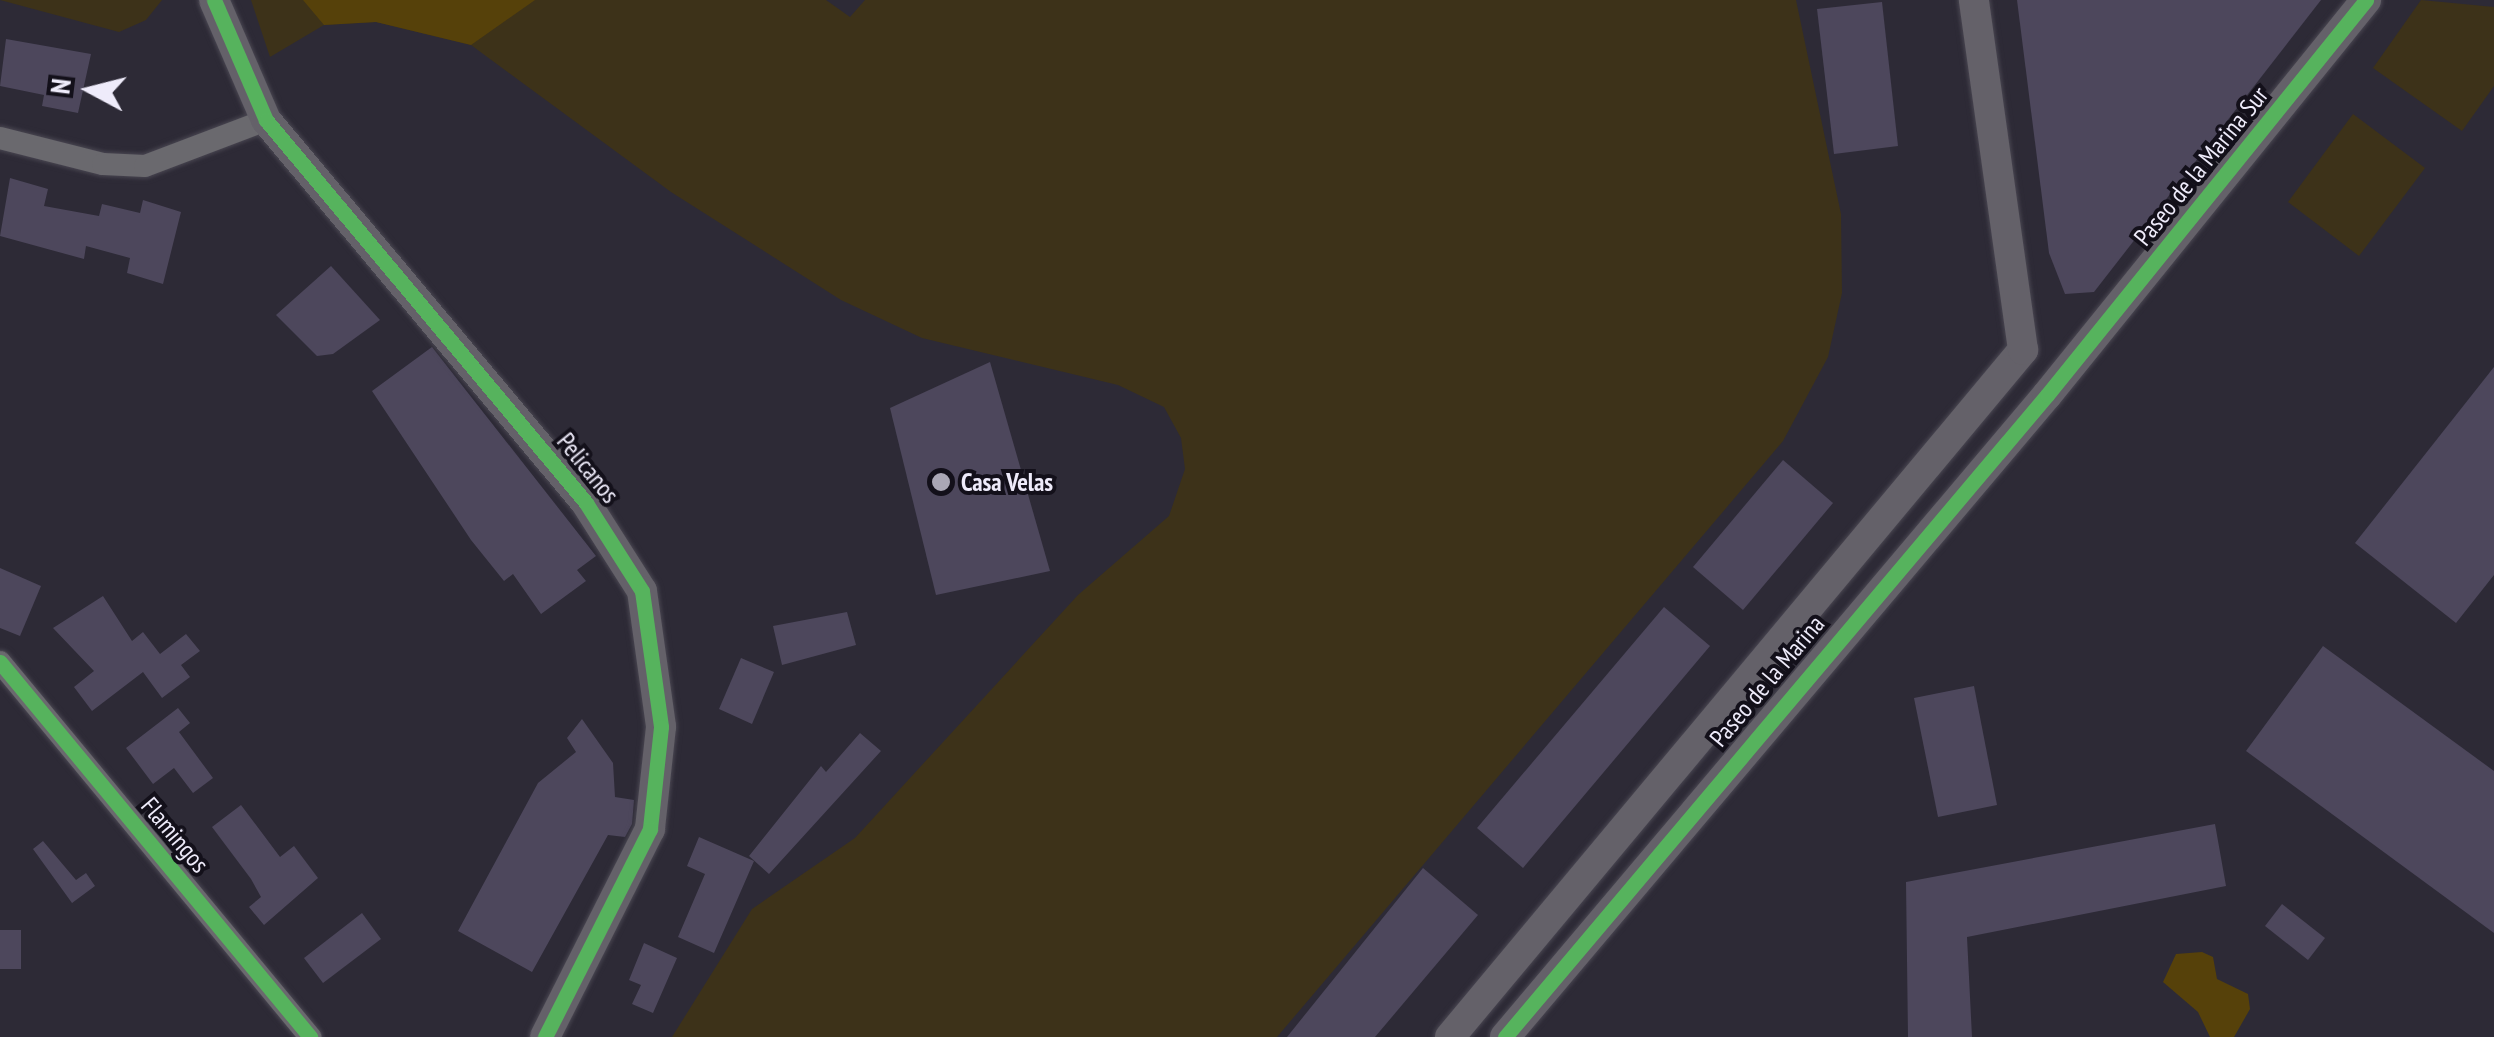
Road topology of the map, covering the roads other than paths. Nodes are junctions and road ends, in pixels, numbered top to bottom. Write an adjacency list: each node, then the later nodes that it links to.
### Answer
1 (214, 0): 4 (street, Pelicanos)
2 (1974, 0): 6 (street)
3 (2366, 0): 7 (street, Paseo de la Marina Sur)
4 (266, 120): 5 (street); 13 (street, Pelicanos)
5 (0, 138)
6 (2022, 350): 8 (street); 10 (street, Paseo de la Marina)
7 (2073, 361): 8 (street, Paseo de la Marina)
8 (2047, 395): 11 (street, Paseo de la Marina)
9 (4, 676): 12 (street, Flamingos)
10 (1575, 888): 11 (street); 14 (street, Paseo de la Marina)
11 (1604, 913): 15 (street, Paseo de la Marina)
12 (309, 1037)
13 (545, 1037)
14 (1450, 1037)
15 (1505, 1037)

